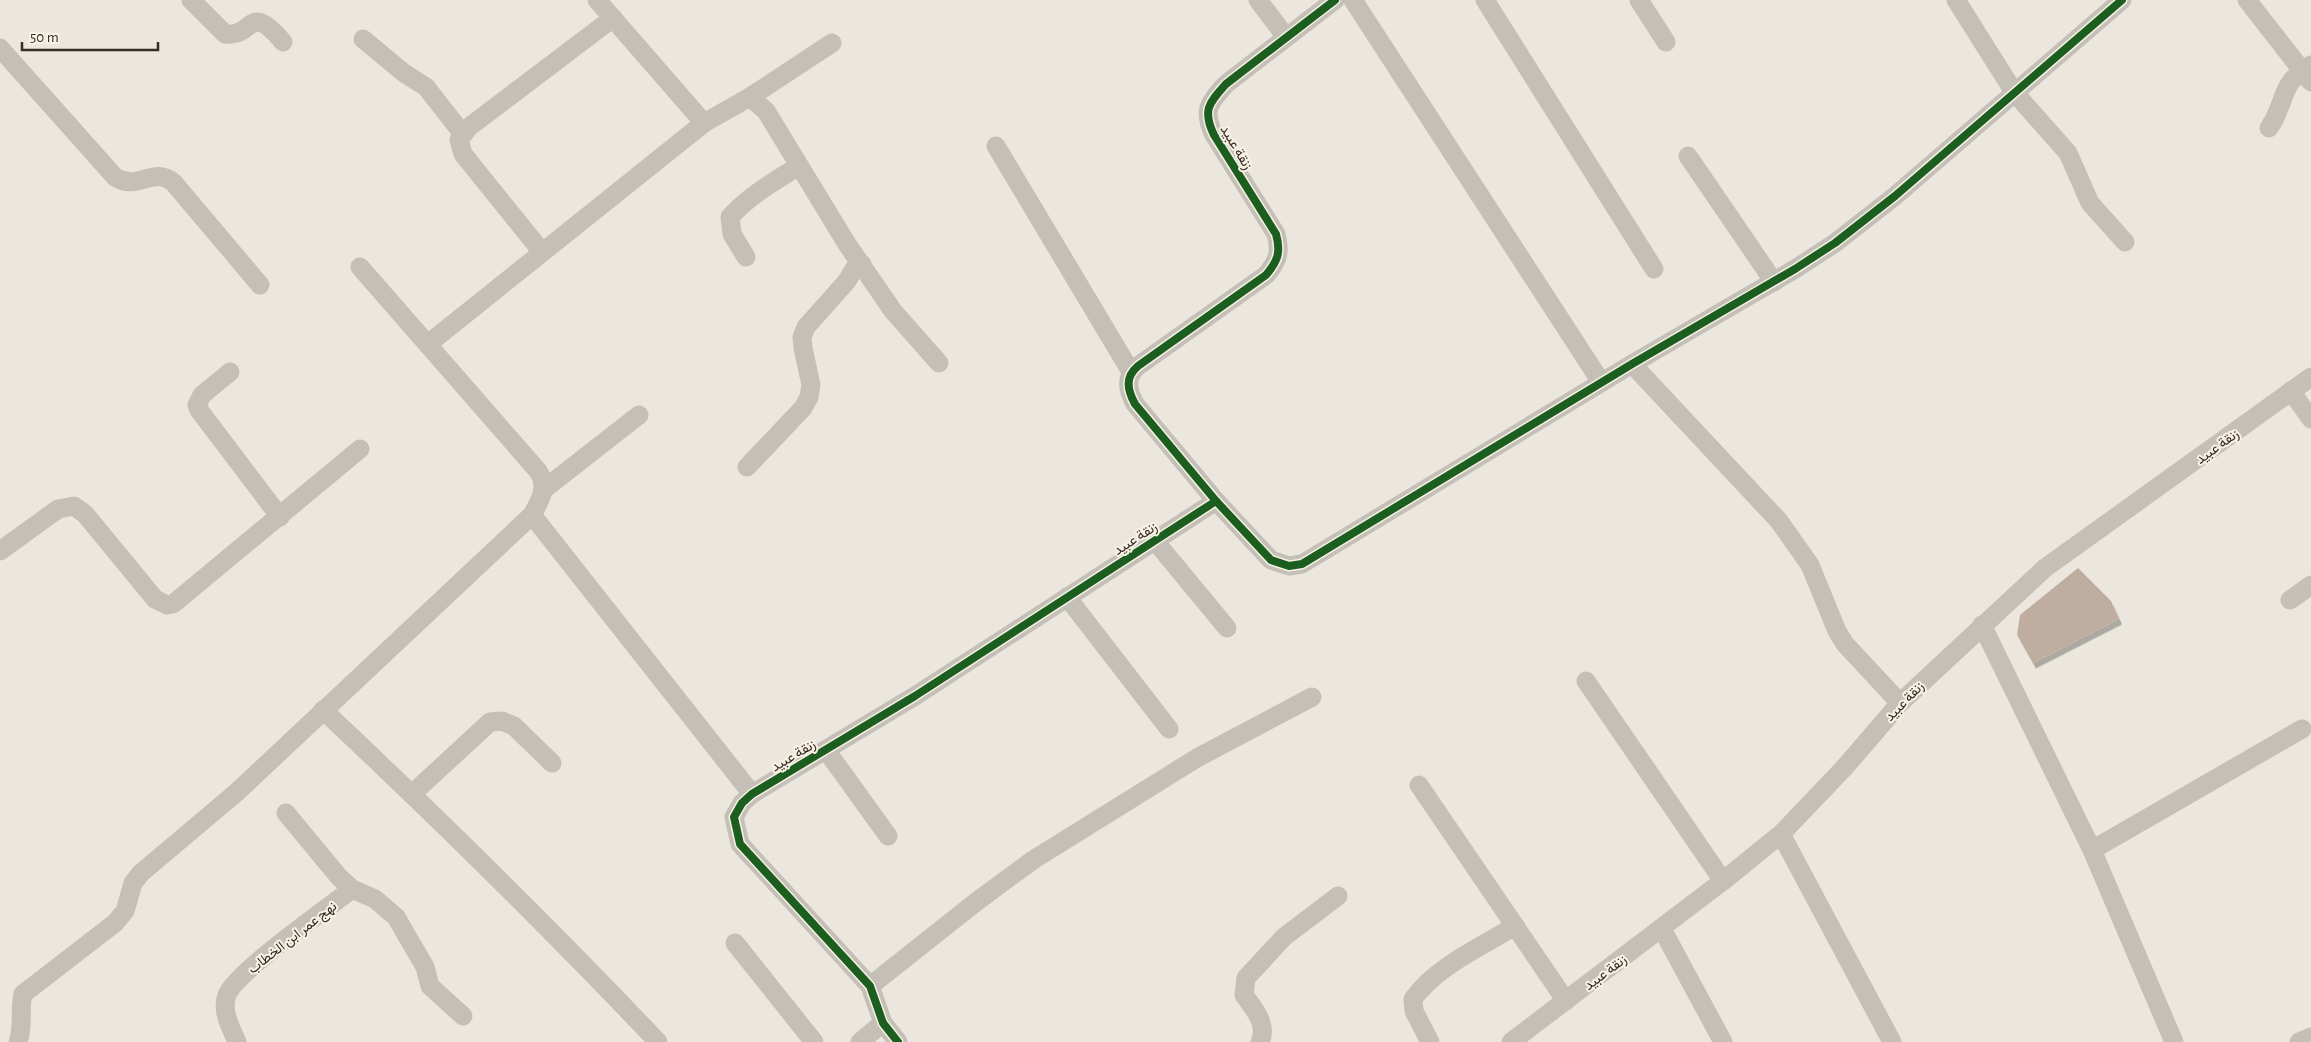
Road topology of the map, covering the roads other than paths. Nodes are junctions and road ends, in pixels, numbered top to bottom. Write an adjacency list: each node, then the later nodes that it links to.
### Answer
1 (191, 0): 14 (street)
2 (597, 0): 11 (street)
3 (1258, 0): 12 (street)
4 (1335, 0): 12 (street, زنقة عبيد)
5 (1352, 0): 41 (street)
6 (1484, 0): 32 (street)
7 (1639, 0): 15 (street)
8 (1956, 0): 19 (street)
9 (2122, 0): 19 (street)
10 (2247, 0): 18 (street)
11 (613, 18): 21 (street); 23 (street)
12 (1286, 38): 39 (street, زنقة عبيد)
13 (363, 39): 23 (street)
14 (284, 42)
15 (1666, 42)
16 (832, 43): 20 (street)
17 (0, 48): 34 (street)
18 (2308, 73): 22 (street)
19 (2014, 92): 27 (street); 33 (street)
20 (750, 97): 21 (street); 26 (street)
21 (704, 123): 28 (street)
22 (2269, 128)
23 (462, 133): 28 (street)
24 (996, 146): 39 (street)
25 (1688, 156): 33 (street)
26 (799, 166): 29 (street); 30 (street)
27 (2124, 242)
28 (542, 252): 35 (street)
29 (746, 257)
30 (862, 264): 36 (street); 46 (street)
31 (360, 267): 35 (street)
32 (1654, 269)
33 (1774, 282): 37 (street)
34 (260, 285)
35 (428, 344): 47 (street)
36 (939, 363)
37 (1632, 364): 41 (street); 60 (street)
38 (230, 372): 50 (street)
39 (1131, 372): 48 (street)
40 (2311, 377): 42 (street, زنقة عبيد)
41 (1601, 382): 48 (street)
42 (2291, 391): 44 (street); 56 (street, زنقة عبيد)
43 (639, 414): 47 (street)
44 (2311, 419)
45 (360, 449): 50 (street)
46 (746, 467)
47 (543, 490): 49 (street)
48 (1216, 501): 51 (street, زنقة عبيد)
49 (532, 515): 61 (street); 68 (street)
50 (280, 517): 52 (street)
51 (1155, 541): 54 (street, زنقة عبيد); 57 (street)
52 (0, 551)
53 (2311, 585): 55 (street)
54 (1067, 596): 63 (street); 64 (street, زنقة عبيد)
55 (2290, 600)
56 (1982, 624): 60 (street, زنقة عبيد); 72 (street)
57 (1227, 628)
58 (1586, 681): 73 (street)
59 (1312, 698): 79 (street)
60 (1900, 703): 70 (street, زنقة عبيد)
61 (323, 710): 67 (street); 84 (street)
62 (2302, 728): 72 (street)
63 (1169, 729)
64 (826, 750): 68 (street, زنقة عبيد); 71 (street)
65 (552, 763): 67 (street)
66 (1419, 785): 76 (street)
67 (412, 794): 86 (street)
68 (752, 794): 79 (street, زنقة عبيد)
69 (286, 813): 74 (street)
70 (1781, 834): 73 (street, زنقة عبيد); 94 (street)
71 (888, 836)
72 (2092, 850): 95 (street)
73 (1724, 881): 77 (street, زنقة عبيد)
74 (352, 889): 81 (street); 85 (street, نهج عمر ابن الخطاب)
75 (1338, 896): 90 (street)
76 (1515, 926): 80 (street); 91 (street)
77 (1662, 929): 80 (street, زنقة عبيد); 93 (street)
78 (734, 943): 87 (street)
79 (870, 986): 82 (street, زنقة عبيد)
80 (1566, 1002): 92 (street, زنقة عبيد)
81 (463, 1016)
82 (882, 1023): 88 (street); 89 (street, زنقة عبيد)
83 (2311, 1037): 96 (street)
84 (18, 1042)
85 (238, 1042)
86 (658, 1042)
87 (814, 1042)
88 (860, 1042)
89 (898, 1042)
90 (1260, 1042)
91 (1430, 1042)
92 (1511, 1042)
93 (1723, 1042)
94 (1892, 1042)
95 (2174, 1042)
96 (2300, 1042)

